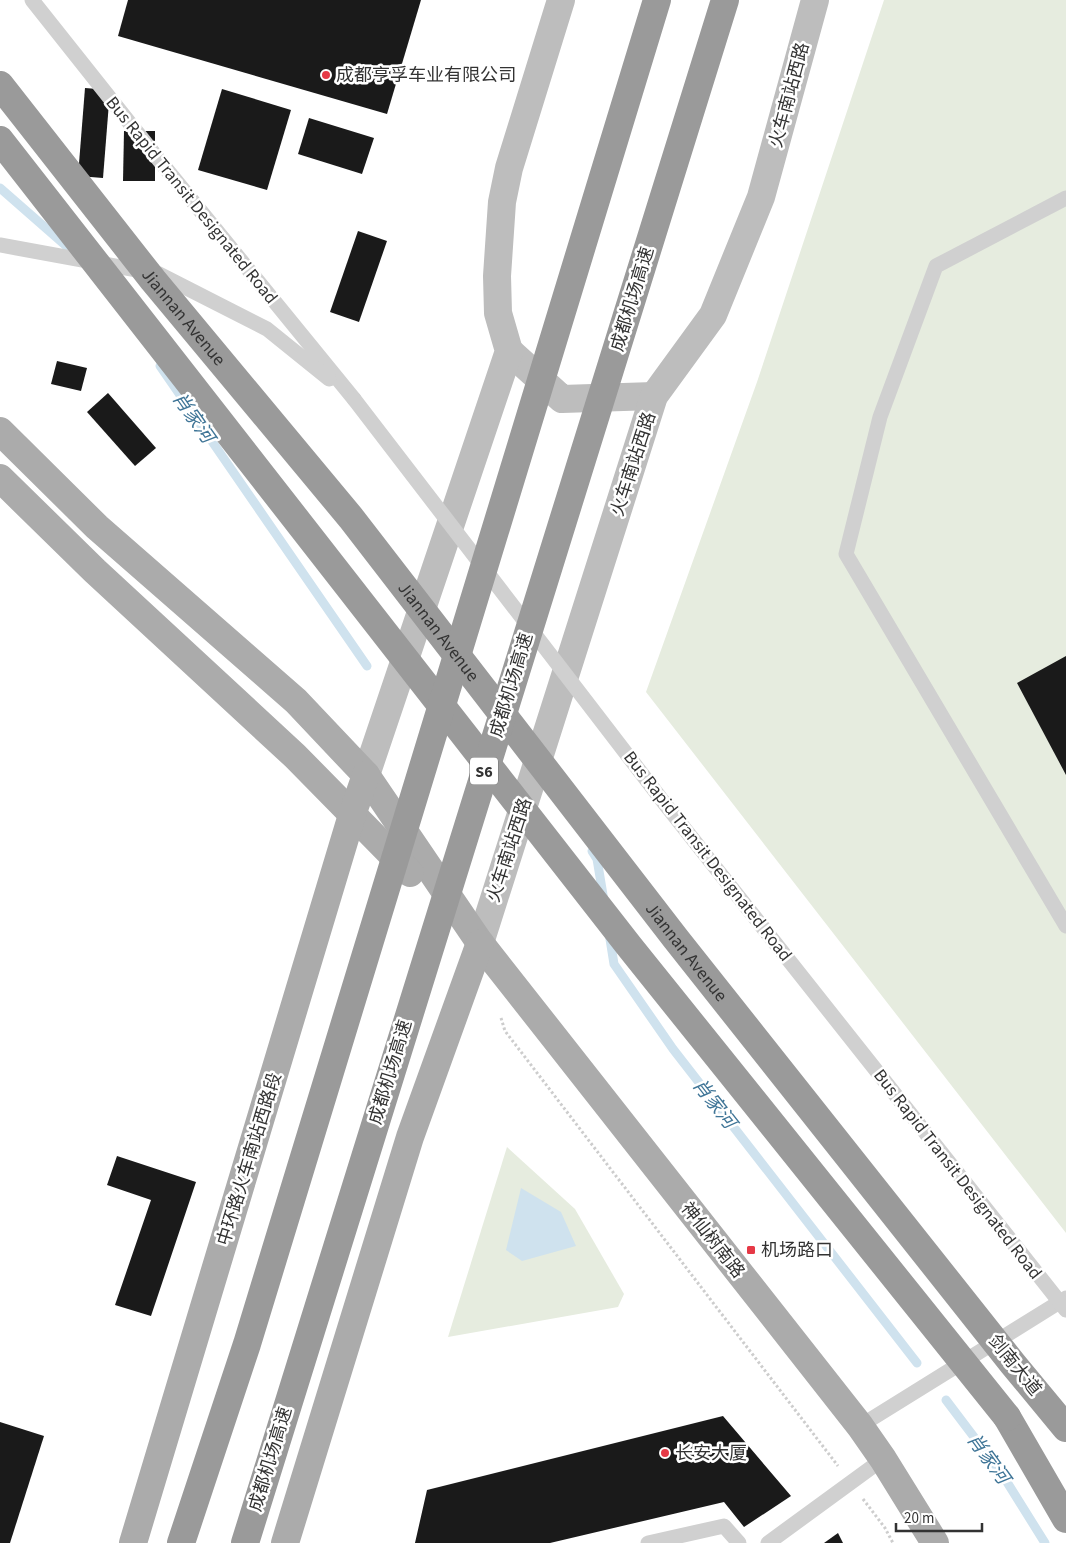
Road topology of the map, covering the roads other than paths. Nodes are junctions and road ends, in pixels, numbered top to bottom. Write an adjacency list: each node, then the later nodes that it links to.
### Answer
1 (32, 0): 12 (lane, Bus Rapid Transit Designated Road)
2 (561, 0): 10 (main road)
3 (657, 0): 28 (highway, bridge)
4 (725, 0): 29 (highway, 成都机场高速 / S6, bridge)
5 (815, 0): 11 (main road, 火车南站西路)
6 (0, 85): 23 (highway, 剑南大道, bridge)
7 (0, 140): 21 (highway, Jiannan Avenue, bridge)
8 (1066, 198): 17 (lane)
9 (0, 244): 12 (lane, Bus Rapid Transit Designated Road, bridge)
10 (509, 351): 11 (main road); 15 (main road)
11 (654, 396): 18 (main road, 火车南站西路)
12 (354, 399): 20 (lane, Bus Rapid Transit Designated Road, bridge)
13 (0, 431): 15 (main road)
14 (0, 478): 16 (main road)
15 (366, 775): 16 (main road, 中环路火车南站西路段); 18 (main road)
16 (352, 815): 18 (main road); 27 (main road, 中环路火车南站西路段)
17 (1066, 926)
18 (480, 943): 22 (main road, 神仙树南路); 30 (main road)
19 (1066, 1298): 22 (lane)
20 (1066, 1310)
21 (1007, 1417): 25 (highway); 26 (highway)
22 (860, 1426): 24 (main road, 神仙树南路)
23 (1066, 1428)
24 (883, 1460): 33 (lane); 34 (main road, 神仙树南路)
25 (1066, 1485)
26 (1066, 1519)
27 (133, 1543)
28 (181, 1543)
29 (245, 1543)
30 (285, 1543)
31 (648, 1543): 32 (lane)
32 (740, 1543)
33 (768, 1543)
34 (935, 1543)

